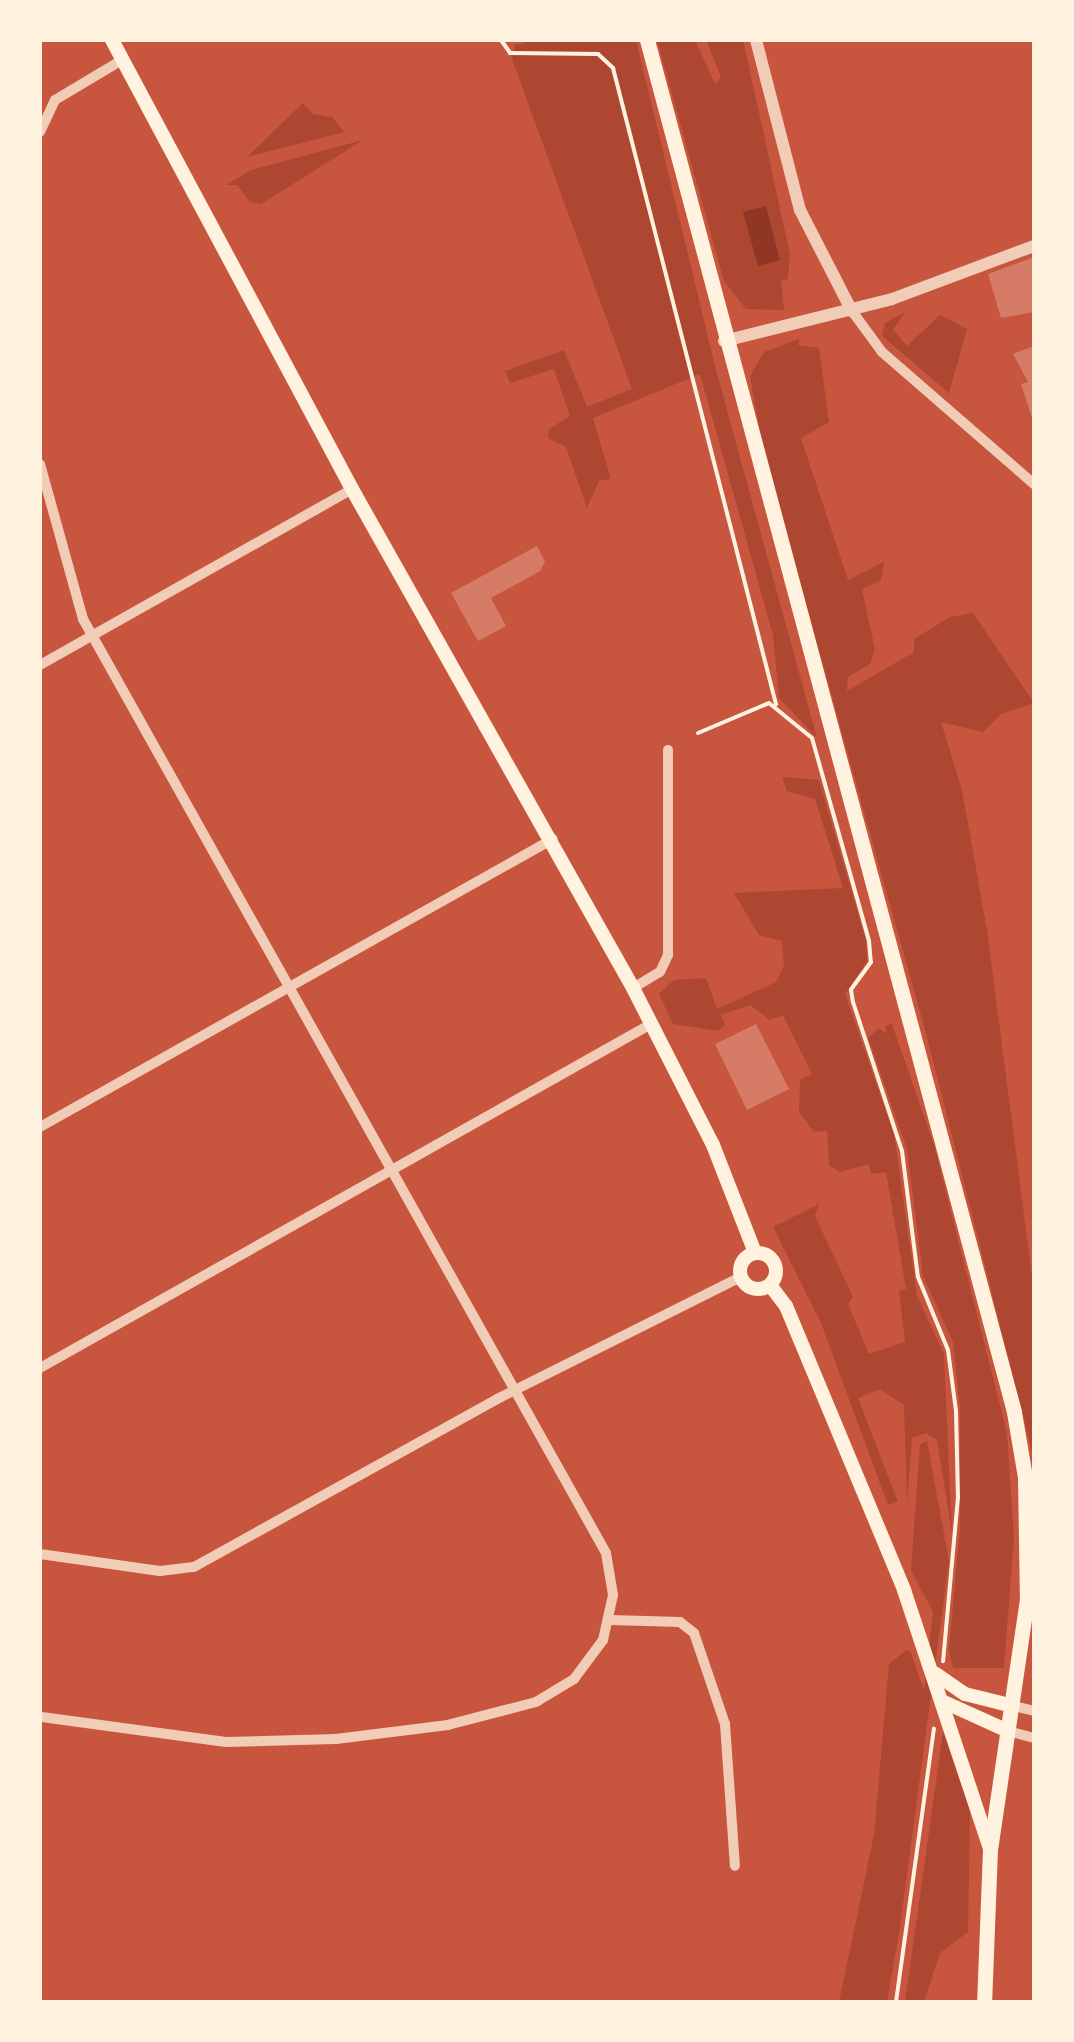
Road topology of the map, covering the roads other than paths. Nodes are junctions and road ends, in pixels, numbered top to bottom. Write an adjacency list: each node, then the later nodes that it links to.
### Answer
1 (112, 40): 4 (main road)
2 (646, 40): 9 (main road)
3 (756, 40): 8 (street)
4 (122, 60): 5 (street); 12 (main road)
5 (45, 103): 6 (street)
6 (40, 132)
7 (1034, 246): 8 (street)
8 (852, 312): 9 (street); 11 (street)
9 (724, 341): 31 (main road)
10 (40, 464): 13 (street)
11 (1034, 484)
12 (352, 489): 13 (street); 16 (main road)
13 (96, 634): 14 (street); 17 (street)
14 (40, 666)
15 (668, 750): 18 (street)
16 (552, 839): 17 (street); 18 (main road)
17 (291, 988): 20 (street); 21 (street)
18 (633, 988): 19 (main road)
19 (652, 1024): 21 (street); 22 (main road)
20 (40, 1127)
21 (393, 1170): 25 (street); 26 (street)
22 (754, 1253): 23 (main road); 24 (main road)
23 (741, 1277): 24 (main road); 26 (street)
24 (770, 1285): 29 (main road)
25 (40, 1368)
26 (515, 1391): 27 (street); 28 (street)
27 (40, 1554)
28 (611, 1620): 33 (street); 37 (street)
29 (935, 1673): 30 (main road); 31 (main road)
30 (943, 1702): 34 (main road); 36 (main road)
31 (1013, 1706): 32 (street); 34 (main road)
32 (1034, 1712)
33 (40, 1717)
34 (1008, 1731): 35 (street); 36 (main road)
35 (1034, 1738)
36 (990, 1848): 38 (main road)
37 (734, 1866)
38 (984, 2002)

